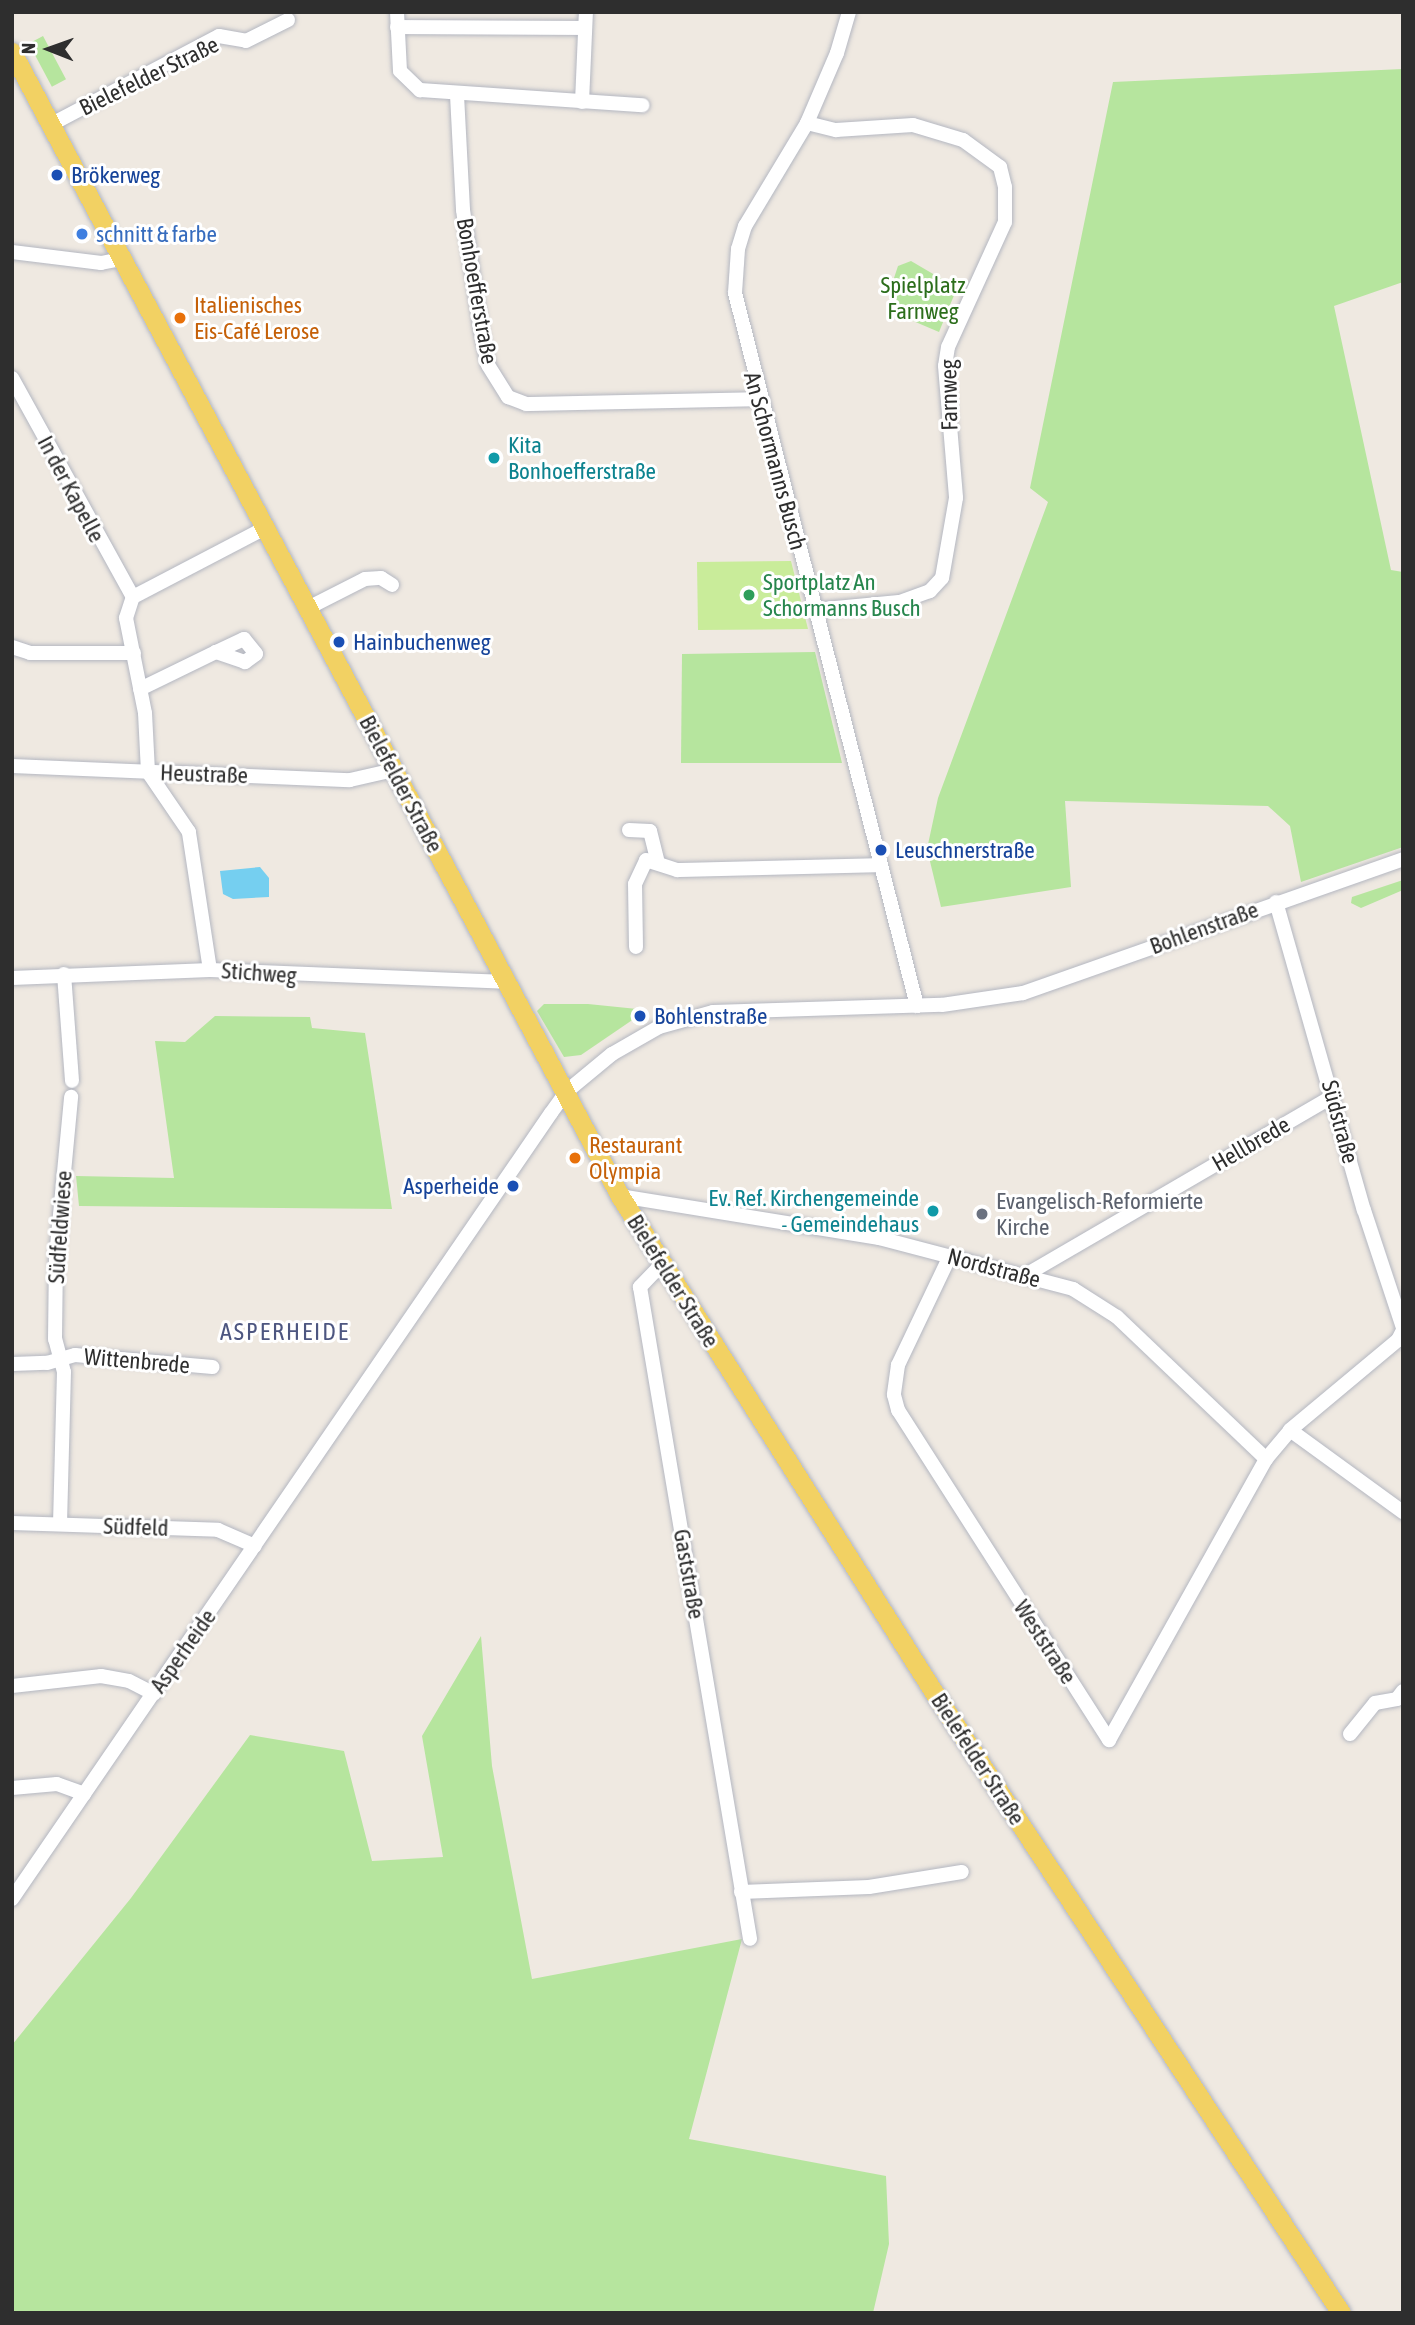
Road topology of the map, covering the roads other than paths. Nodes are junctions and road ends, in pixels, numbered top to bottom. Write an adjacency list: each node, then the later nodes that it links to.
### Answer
1 (397, 12): 5 (street)
2 (586, 12): 6 (street)
3 (849, 12): 11 (street, An Schormanns Busch)
4 (288, 20): 12 (street, Bielefelder Straße)
5 (397, 27): 6 (street); 8 (street)
6 (583, 28): 9 (street)
7 (12, 52): 12 (main road, Bielefelder Straße)
8 (457, 95): 9 (street); 16 (street, Bonhoefferstraße)
9 (582, 102): 10 (street)
10 (642, 105)
11 (807, 122): 16 (street, An Schormanns Busch); 21 (street, Farnweg)
12 (50, 125): 14 (main road, Bielefelder Straße)
13 (12, 252): 14 (street)
14 (122, 259): 17 (main road, Bielefelder Straße)
15 (12, 378): 19 (street, In der Kapelle)
16 (759, 399): 21 (street, An Schormanns Busch)
17 (265, 528): 19 (street); 20 (main road, Bielefelder Straße)
18 (392, 585): 20 (street)
19 (133, 597): 24 (street)
20 (307, 608): 27 (main road, Bielefelder Straße)
21 (814, 610): 32 (street, An Schormanns Busch)
22 (12, 647): 24 (street)
23 (216, 652): 25 (street)
24 (134, 653): 25 (street)
25 (140, 689): 28 (street)
26 (12, 766): 28 (street, Heustraße)
27 (394, 770): 28 (street, Heustraße); 38 (main road, Bielefelder Straße)
28 (148, 772): 35 (street)
29 (629, 830): 31 (street)
30 (1403, 859): 33 (street, Bohlenstraße)
31 (652, 861): 32 (street); 34 (street)
32 (879, 866): 39 (street, An Schormanns Busch)
33 (1278, 908): 39 (street, Bohlenstraße); 42 (street, Südstraße)
34 (636, 947)
35 (210, 970): 36 (street, Stichweg); 38 (street, Stichweg)
36 (64, 974): 37 (street, Stichweg); 40 (street)
37 (12, 978)
38 (506, 982): 41 (main road, Bielefelder Straße)
39 (917, 1006): 41 (street, Bohlenstraße)
40 (72, 1081)
41 (566, 1091): 44 (main road, Bielefelder Straße); 57 (street, Asperheide)
42 (1333, 1096): 47 (street, Hellbrede); 48 (street, Südstraße)
43 (71, 1097): 49 (street, Südfeldwiese)
44 (620, 1196): 45 (street, Nordstraße); 46 (main road, Bielefelder Straße)
45 (948, 1258): 47 (street, Nordstraße); 53 (street, Weststraße)
46 (662, 1264): 65 (street, Gaststraße); 68 (main road, Bielefelder Straße)
47 (1024, 1276): 53 (street, Nordstraße)
48 (1403, 1329): 52 (street, Südstraße)
49 (61, 1357): 50 (street); 51 (street, Wittenbrede); 56 (street, Südfeldwiese)
50 (12, 1364)
51 (212, 1367)
52 (1290, 1430): 53 (street, Südstraße); 54 (street)
53 (1266, 1459)
54 (1403, 1512)
55 (12, 1523): 56 (street, Südfeld)
56 (60, 1524): 57 (street, Südfeld)
57 (255, 1546): 60 (street, Asperheide)
58 (12, 1686): 60 (street)
59 (1403, 1691): 61 (street)
60 (153, 1694): 63 (street, Asperheide)
61 (1350, 1734)
62 (12, 1787): 63 (street)
63 (84, 1794): 66 (street, Asperheide)
64 (962, 1872): 65 (street)
65 (741, 1892): 67 (street, Gaststraße)
66 (12, 1899)
67 (751, 1939)
68 (1341, 2313)

